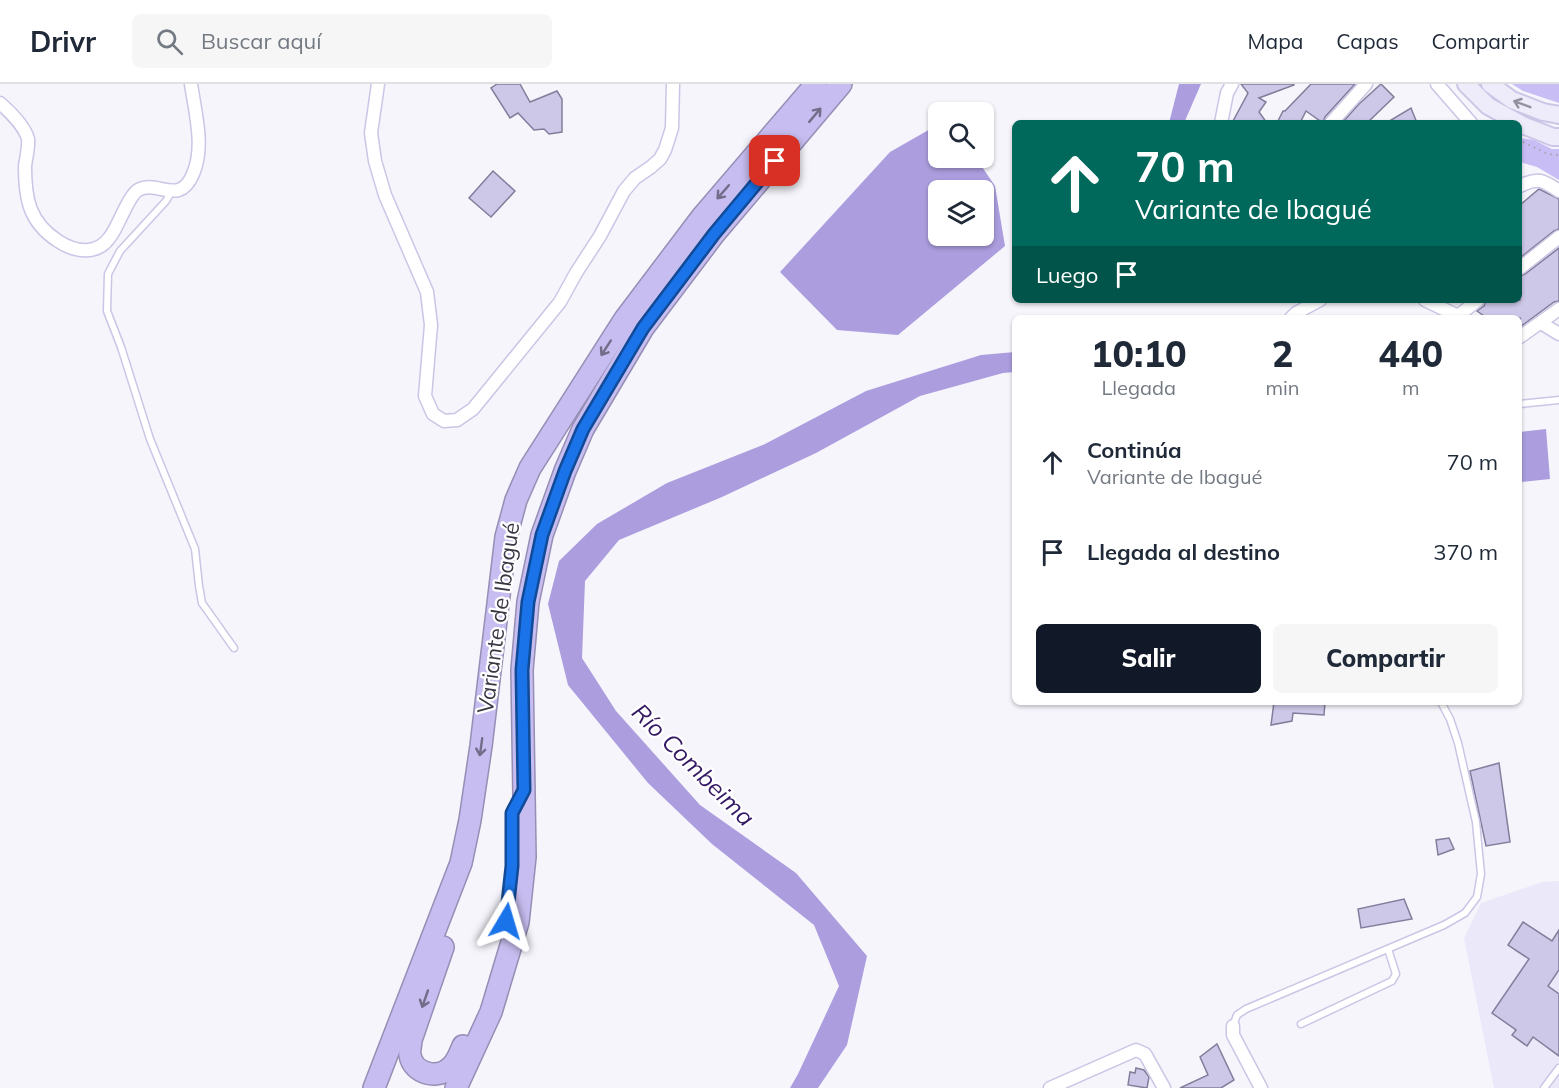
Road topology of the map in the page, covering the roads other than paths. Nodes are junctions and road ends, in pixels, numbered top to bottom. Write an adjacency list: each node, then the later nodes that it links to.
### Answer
1 (191, 84): 22 (street)
2 (378, 84): 3 (street)
3 (673, 84)
4 (816, 84): 40 (highway, Variante de Ibagué, one-way to 40)
5 (841, 84): 39 (highway, Variante de Ibagué, one-way to 5)
6 (1232, 84): 13 (street)
7 (1366, 84): 14 (street)
8 (1437, 84): 15 (street)
9 (1466, 84): 16 (main road)
10 (1490, 84): 12 (main road, one-way to 10)
11 (0, 103): 22 (street)
12 (1559, 115)
13 (1222, 120)
14 (1334, 120)
15 (1468, 120)
16 (1514, 120)
17 (1522, 124): 19 (main road)
18 (1522, 133): 19 (street)
19 (1556, 137)
20 (1525, 183): 21 (street)
21 (1559, 191)
22 (171, 192): 37 (lane)
23 (1559, 237): 24 (street)
24 (1522, 265)
25 (1312, 303): 29 (street)
26 (1431, 303): 30 (street)
27 (1475, 303): 31 (street)
28 (1559, 309): 32 (street)
29 (1295, 310)
30 (1456, 315)
31 (1462, 315)
32 (1541, 322): 33 (street); 34 (street)
33 (1559, 334)
34 (1522, 336)
35 (1559, 400): 36 (lane)
36 (1522, 404)
37 (234, 648)
38 (1442, 705): 41 (lane)
39 (524, 790): 40 (highway, one-way to 39); 46 (highway, Variante de Ibagué)
40 (461, 863): 45 (highway, Variante de Ibagué)
41 (1388, 949): 42 (lane); 43 (lane)
42 (1301, 1024)
43 (1233, 1026): 49 (street)
44 (1559, 1068): 50 (lane)
45 (374, 1088)
46 (456, 1088)
47 (1050, 1088): 48 (street)
48 (1164, 1088)
49 (1261, 1088)
50 (1544, 1088)

